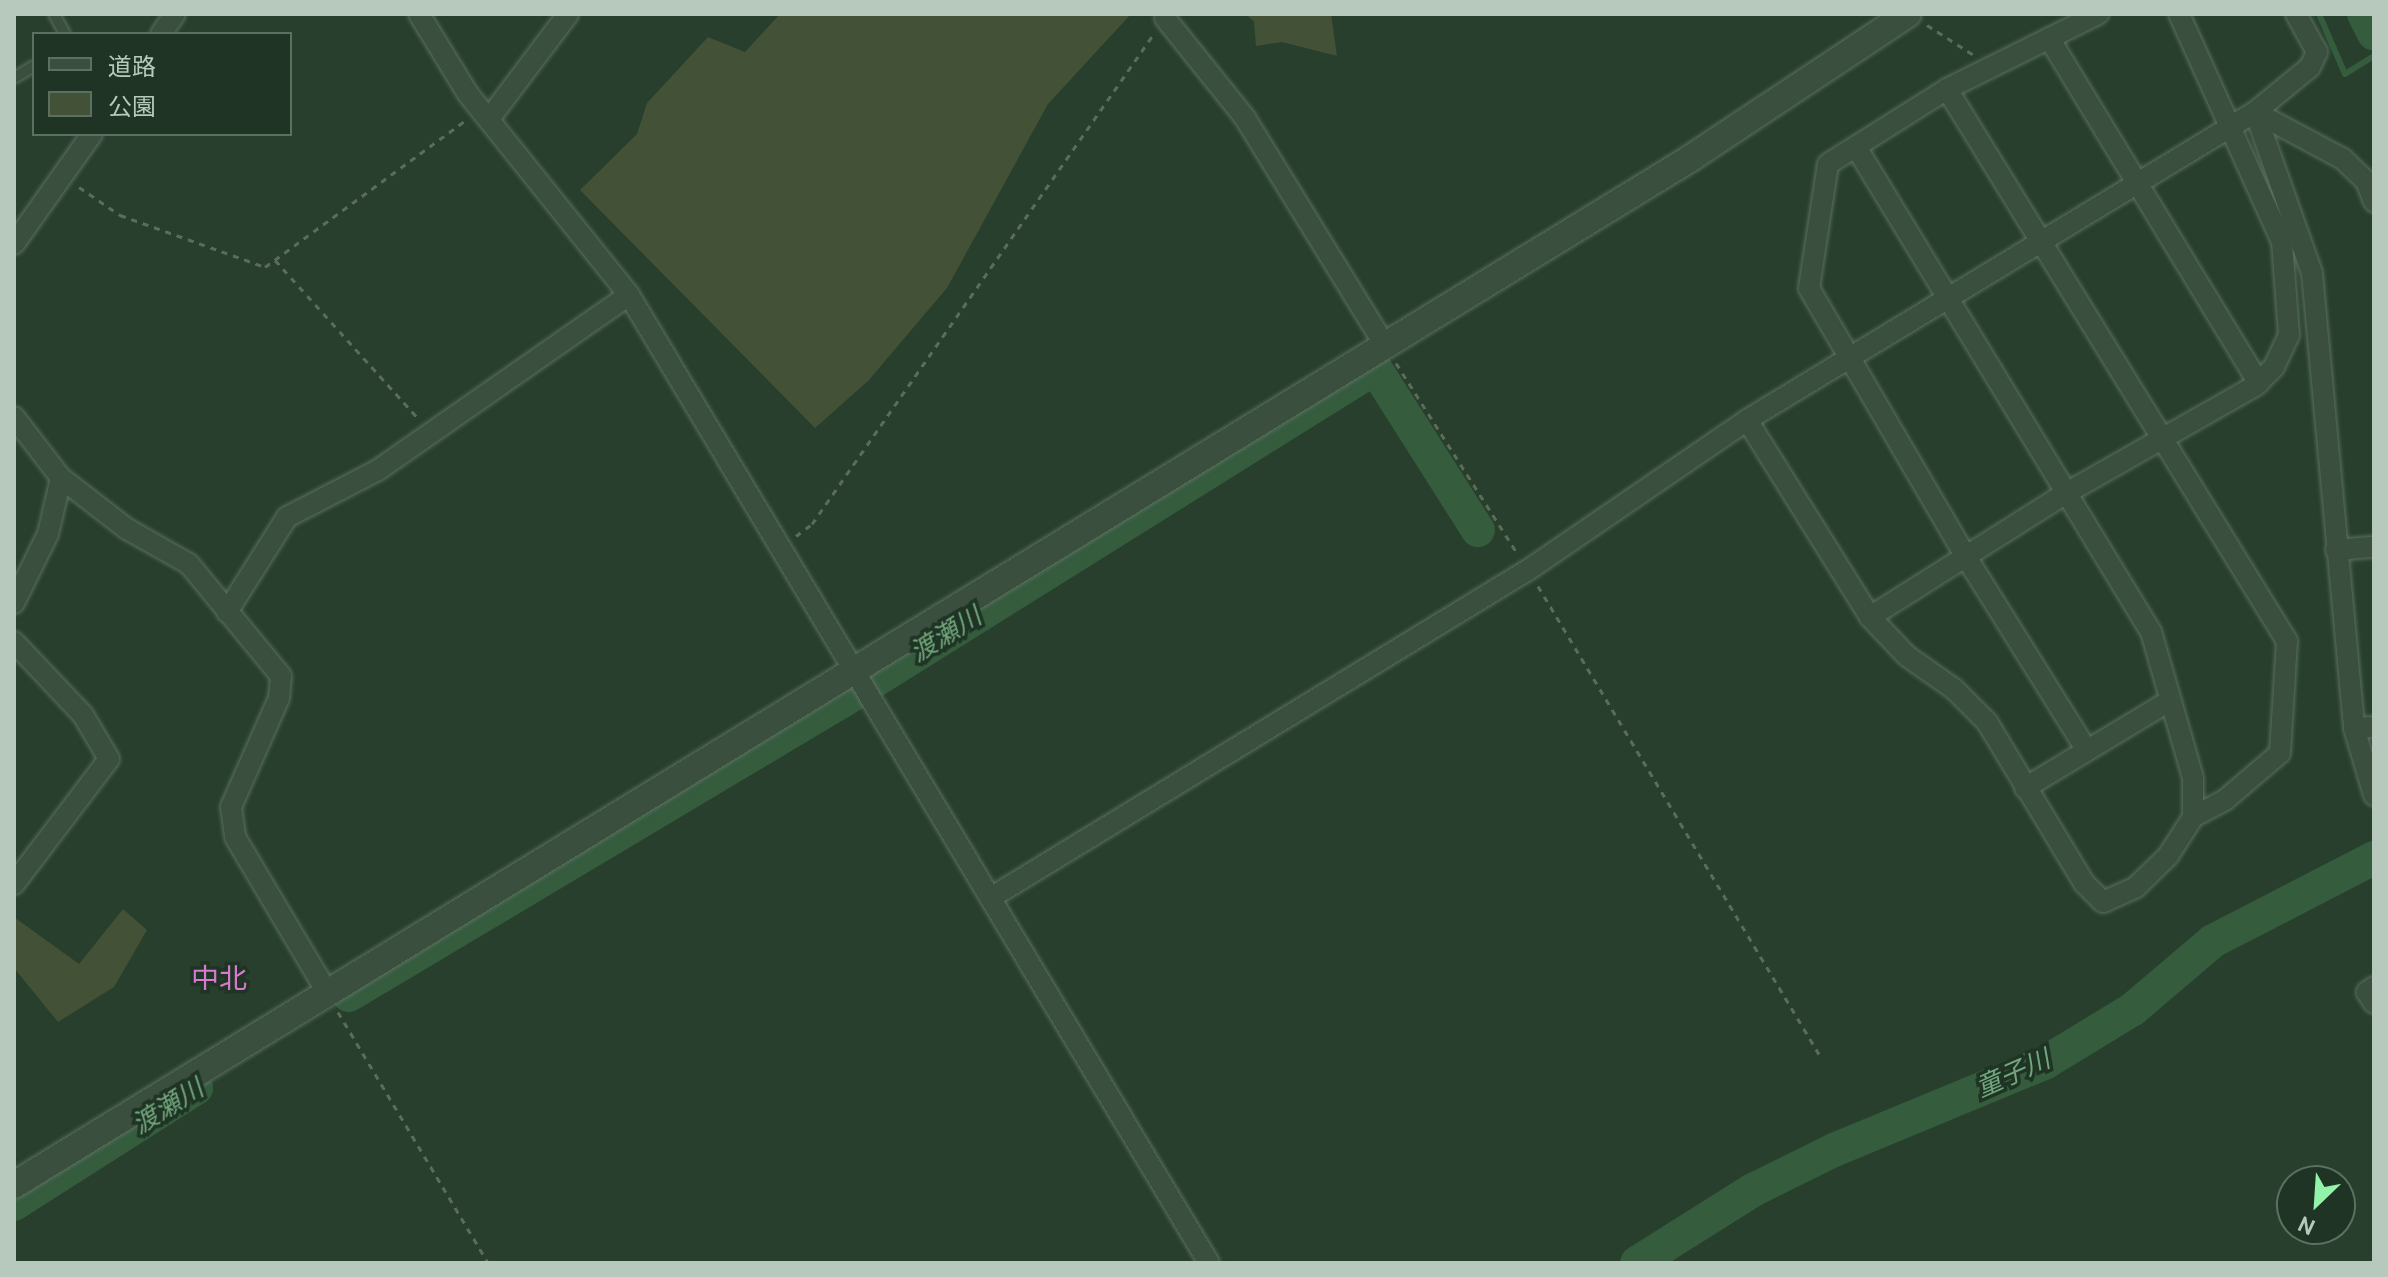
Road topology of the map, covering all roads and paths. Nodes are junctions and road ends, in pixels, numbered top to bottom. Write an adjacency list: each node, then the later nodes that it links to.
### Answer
1 (54, 14): 10 (lane)
2 (175, 14): 11 (street)
3 (419, 14): 18 (street)
4 (568, 14): 18 (street)
5 (2098, 14): 12 (street)
6 (2179, 14): 19 (street)
7 (2296, 14): 17 (street)
8 (1165, 18): 30 (street); 40 (path)
9 (1915, 18): 14 (path); 30 (street)
10 (64, 32)
11 (162, 32)
12 (2049, 38): 14 (street); 23 (street)
13 (32, 67): 15 (lane)
14 (1993, 67): 16 (street)
15 (14, 78)
16 (1947, 89): 21 (street); 25 (street)
17 (2255, 112): 19 (street); 24 (street); 41 (street)
18 (485, 114): 27 (path); 28 (street)
19 (2229, 123): 23 (street); 32 (street)
20 (91, 136): 22 (street)
21 (1856, 147): 29 (street); 31 (street)
22 (62, 176): 26 (street); 27 (path)
23 (2136, 179): 25 (street); 32 (street)
24 (2374, 202)
25 (2043, 237): 29 (street); 36 (street)
26 (14, 244)
27 (275, 260): 35 (path)
28 (629, 295): 35 (street); 40 (street)
29 (1946, 299): 31 (street); 38 (street)
30 (1386, 347): 43 (path); 48 (street)
31 (1847, 360): 34 (street); 42 (street)
32 (2259, 383): 36 (street)
33 (14, 417): 37 (street)
34 (1747, 420): 43 (street); 46 (street)
35 (431, 432): 45 (street)
36 (2161, 438): 38 (street); 54 (street)
37 (61, 478): 44 (street); 45 (street)
38 (2063, 495): 42 (street); 49 (street)
39 (2374, 547): 41 (street)
40 (781, 549): 48 (street)
41 (2336, 550): 50 (street)
42 (1966, 557): 46 (street); 51 (street)
43 (1528, 570): 56 (street); 60 (path)
44 (14, 603)
45 (227, 612): 58 (street)
46 (1870, 617): 52 (street)
47 (14, 642): 55 (street)
48 (855, 671): 56 (street); 58 (street)
49 (2171, 700): 51 (street); 54 (street)
50 (2364, 727): 53 (street)
51 (2086, 749): 52 (street)
52 (2025, 788): 54 (street)
53 (2373, 792)
54 (2193, 817)
55 (14, 884)
56 (992, 897): 63 (street)
57 (2374, 987): 59 (street)
58 (327, 992): 61 (street); 62 (path)
59 (2374, 1003)
60 (1819, 1054)
61 (14, 1185)
62 (488, 1263)
63 (1209, 1263)

